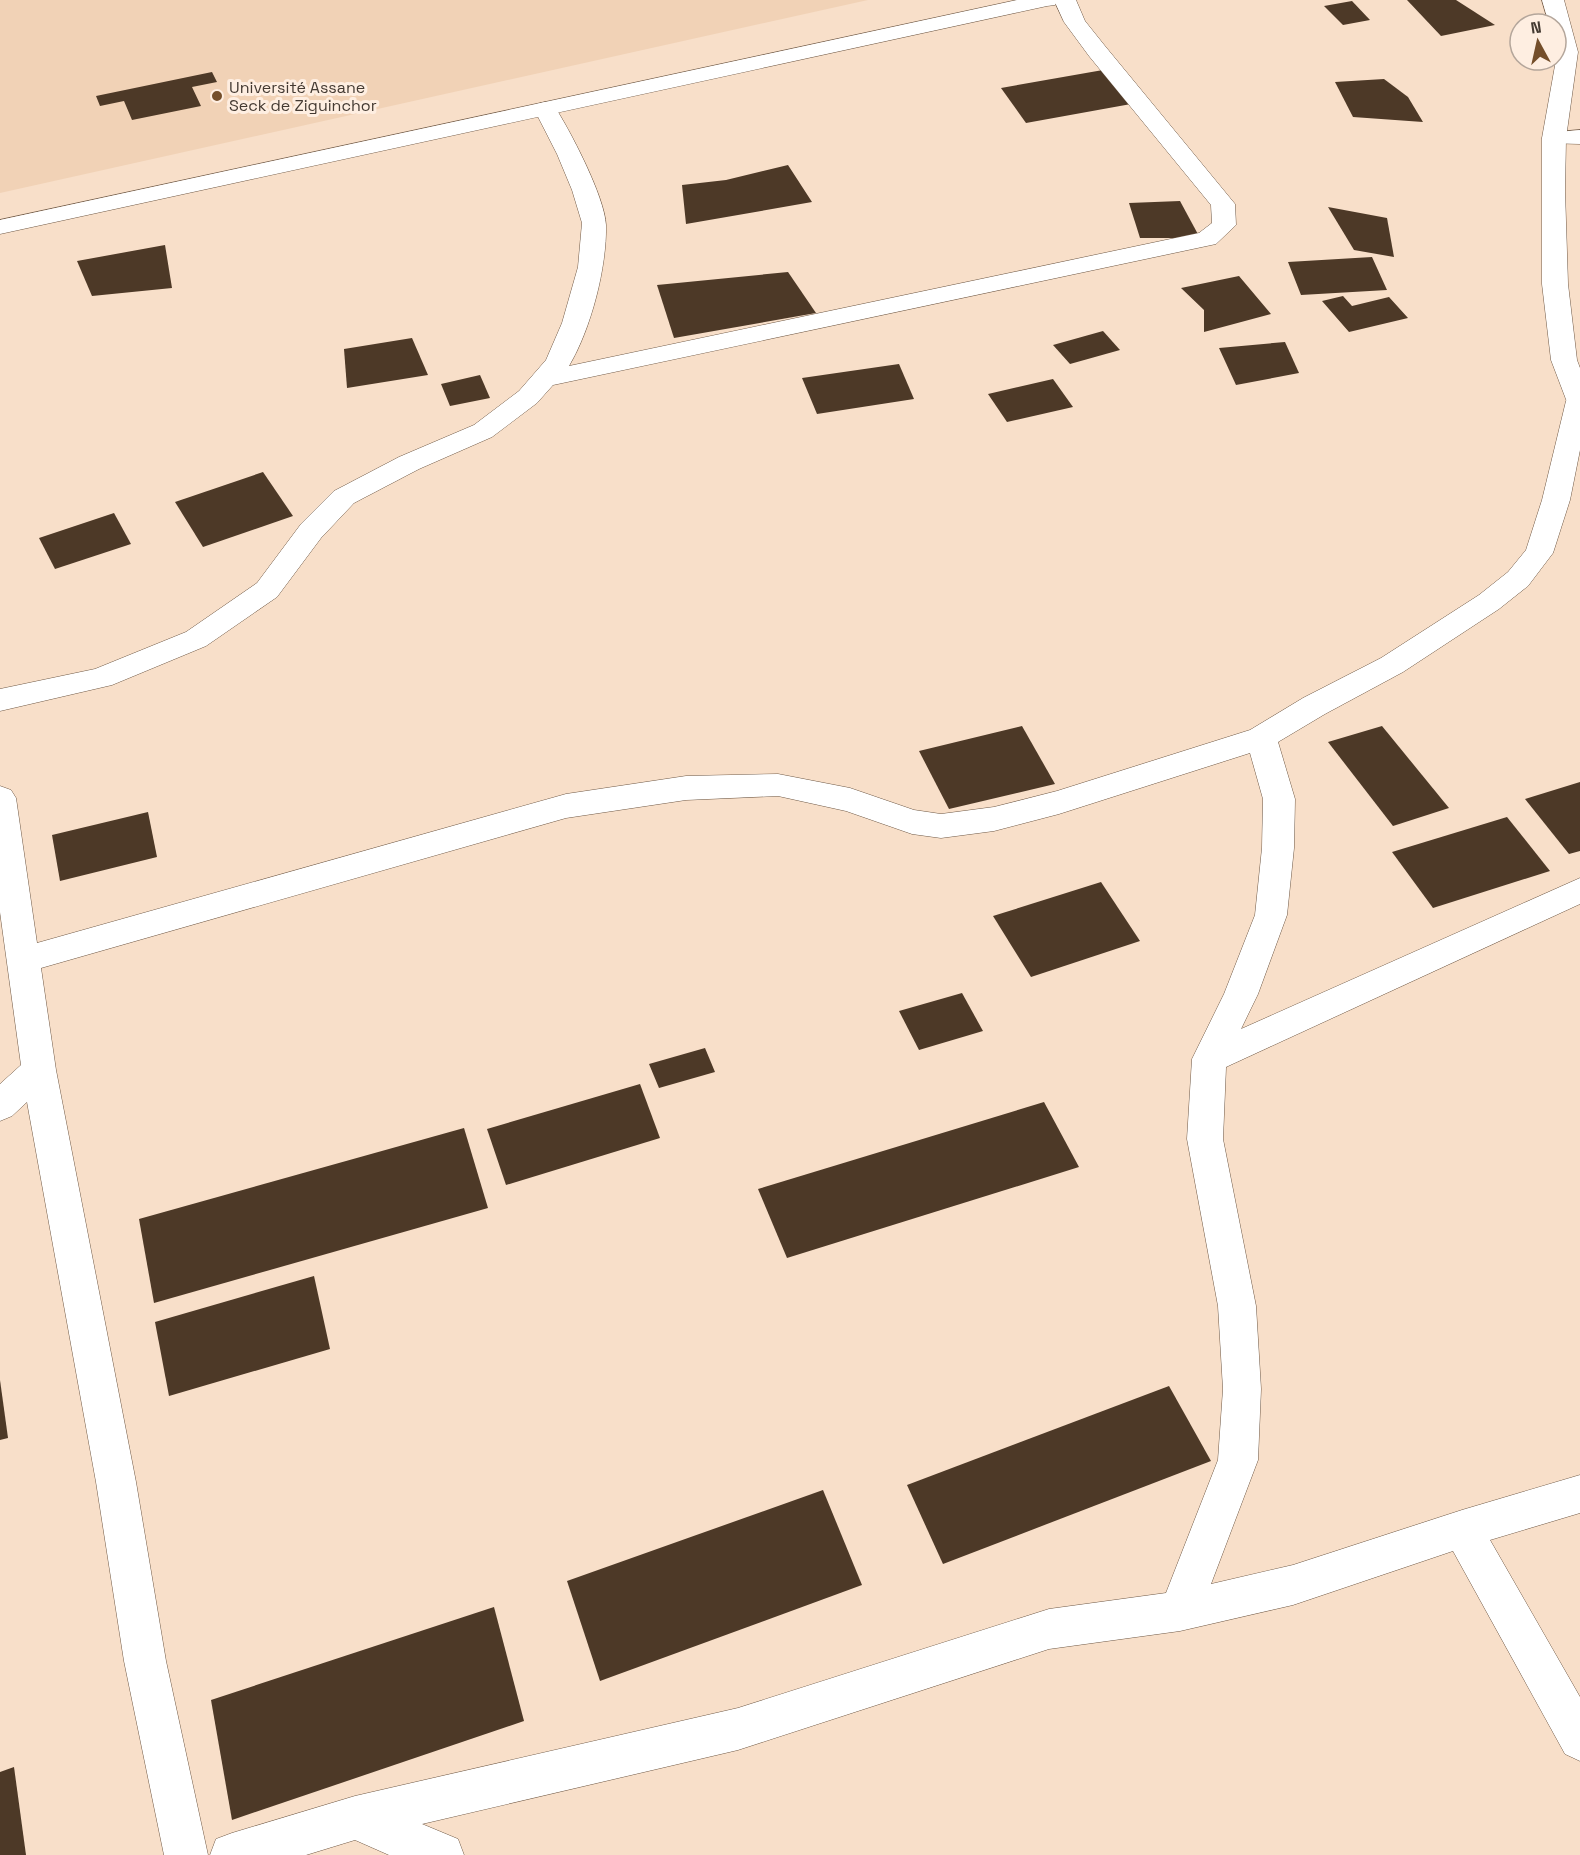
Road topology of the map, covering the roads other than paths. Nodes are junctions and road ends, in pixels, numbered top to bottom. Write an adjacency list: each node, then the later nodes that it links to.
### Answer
1 (1047, 0): 4 (street)
2 (1065, 0): 8 (street)
3 (1553, 0): 6 (street)
4 (545, 109): 7 (street); 8 (street)
5 (1580, 137): 6 (street)
6 (1554, 138): 9 (street)
7 (0, 227)
8 (544, 379): 10 (street)
9 (1580, 402): 11 (street)
10 (0, 700)
11 (1262, 738): 14 (street); 15 (street)
12 (0, 798): 14 (street)
13 (1580, 890): 15 (street)
14 (25, 960): 16 (street)
15 (1209, 1059): 20 (street)
16 (39, 1070): 17 (street); 23 (street)
17 (0, 1106)
18 (1580, 1494): 19 (street)
19 (1462, 1529): 20 (street); 21 (street)
20 (1180, 1611): 22 (street)
21 (1580, 1739)
22 (355, 1818): 24 (street); 25 (street)
23 (186, 1855)
24 (232, 1855)
25 (442, 1855)

